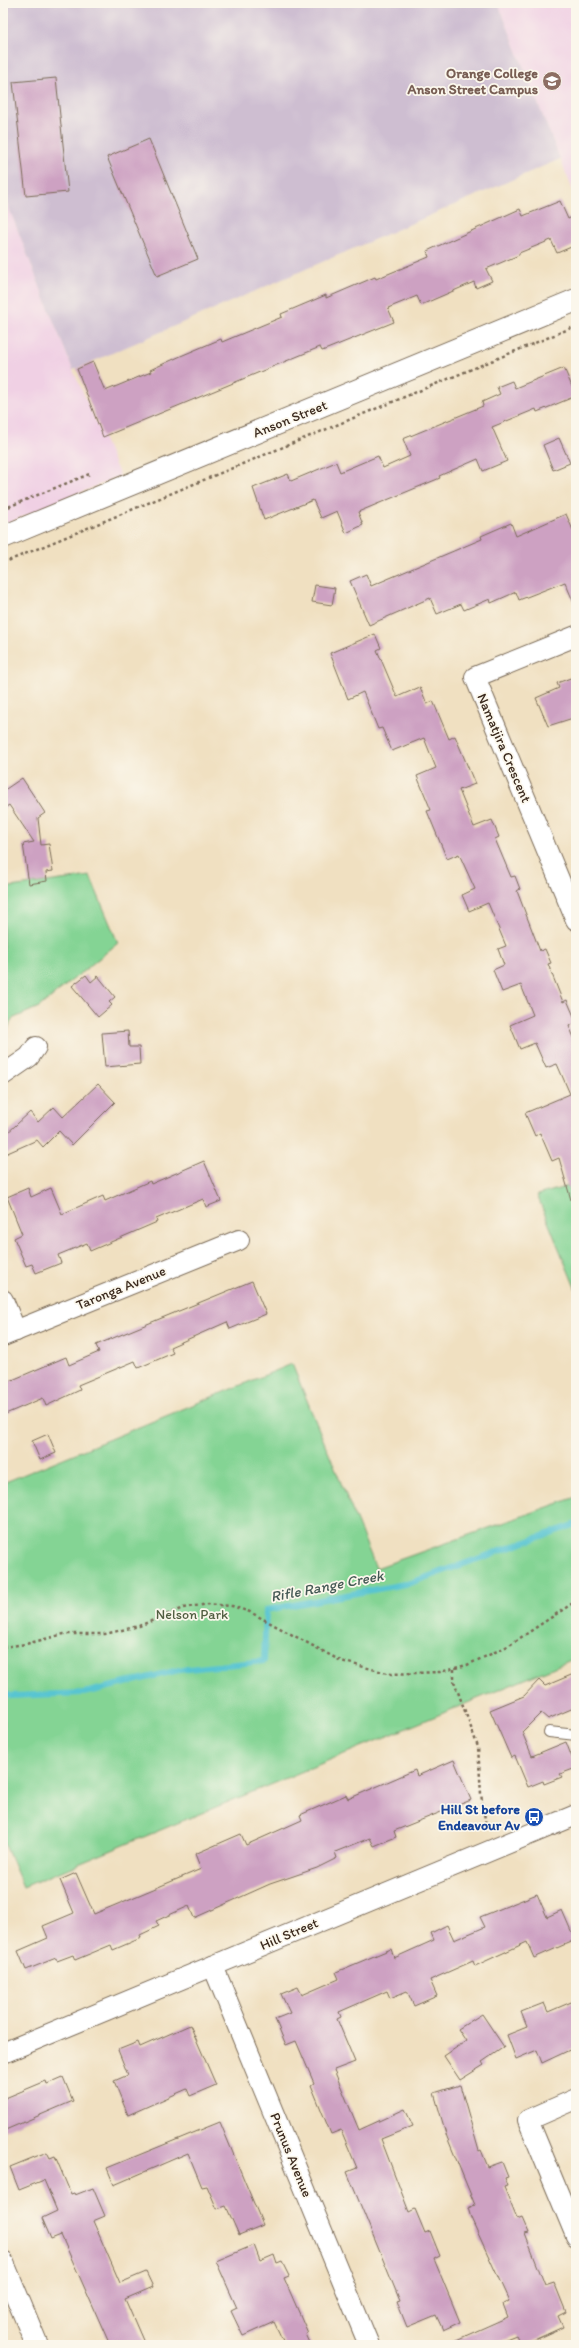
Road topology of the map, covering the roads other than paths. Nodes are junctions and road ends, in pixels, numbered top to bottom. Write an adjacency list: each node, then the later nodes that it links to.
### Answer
1 (576, 300): 2 (street, Anson Street)
2 (3, 537)
3 (576, 636): 4 (street, Namatjira Crescent)
4 (576, 920)
5 (36, 1047): 6 (street)
6 (3, 1075)
7 (239, 1240): 9 (street, Taronga Avenue)
8 (3, 1300): 9 (street)
9 (9, 1334)
10 (549, 1732): 11 (lane)
11 (576, 1735)
12 (576, 1815): 13 (street, Hill Street)
13 (213, 1966): 14 (street, Hill Street); 19 (street, Prunus Avenue)
14 (3, 2053)
15 (576, 2099): 16 (street)
16 (576, 2236)
17 (3, 2263): 18 (street)
18 (37, 2345)
19 (369, 2345)

